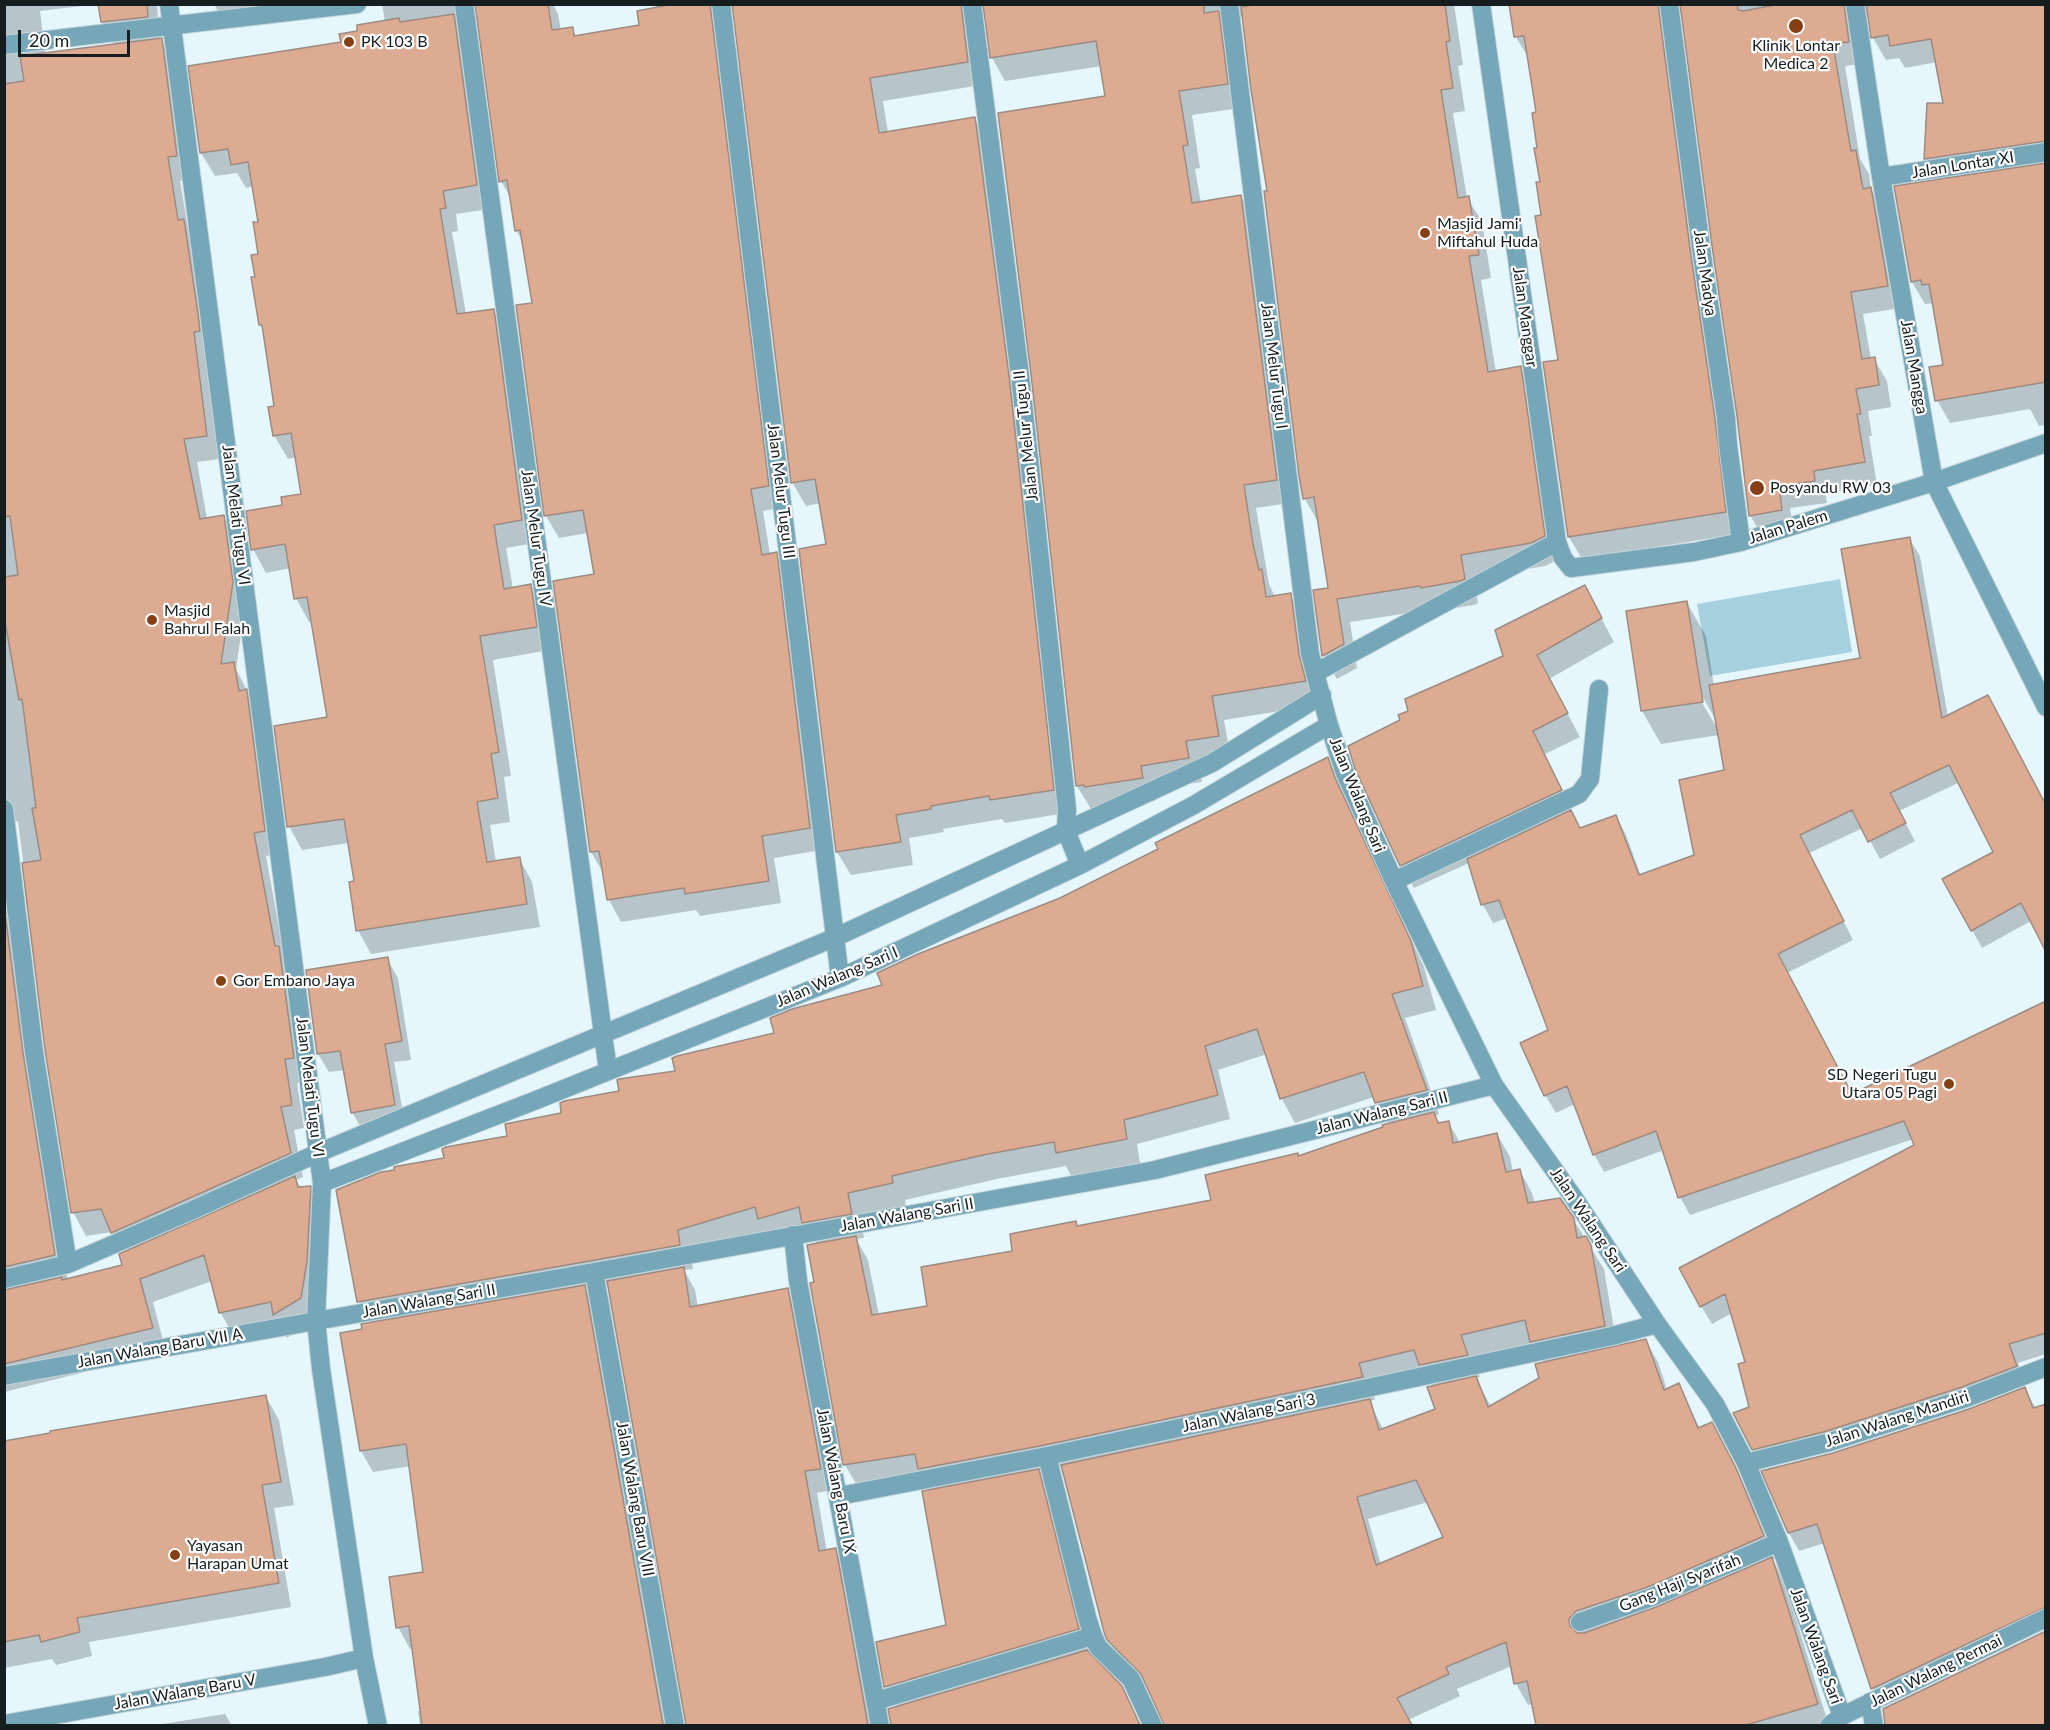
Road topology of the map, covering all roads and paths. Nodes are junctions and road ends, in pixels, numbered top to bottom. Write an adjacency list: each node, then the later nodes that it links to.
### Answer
1 (169, 4): 10 (street, Jalan Melati Tugu VI)
2 (357, 4): 10 (street)
3 (464, 4): 28 (street, Jalan Melur Tugu IV)
4 (721, 4): 26 (street, Jalan Melur Tugu III)
5 (972, 4): 24 (street, Jalan Melur Tugu II)
6 (1229, 4): 18 (street, Jalan Melur Tugu I)
7 (1481, 4): 17 (street, Jalan Manggar)
8 (1669, 4): 16 (street, Jalan Madya)
9 (1854, 4): 13 (street, Jalan Mangga)
10 (172, 27): 11 (street); 31 (street, Jalan Melati Tugu VI)
11 (4, 45)
12 (2046, 152): 13 (street, Jalan Lontar XI)
13 (1881, 177): 15 (street, Jalan Mangga)
14 (2046, 443): 15 (street, Jalan Palem)
15 (1934, 482): 16 (street, Jalan Palem); 21 (street, Jalan Mangga)
16 (1741, 542): 17 (street, Jalan Palem)
17 (1560, 550): 18 (street)
18 (1315, 673): 20 (street, Jalan Melur Tugu I)
19 (1599, 689): 25 (street)
20 (1322, 695): 22 (street, Jalan Melur Tugu I); 24 (street)
21 (2044, 699)
22 (1329, 725): 24 (street, Jalan Walang Sari I); 25 (street, Jalan Walang Sari)
23 (4, 809): 34 (street)
24 (1073, 846): 26 (street); 27 (street, Jalan Walang Sari I)
25 (1394, 881): 30 (street, Jalan Walang Sari)
26 (836, 938): 27 (street, Jalan Melur Tugu III); 28 (street)
27 (840, 978): 29 (street, Jalan Walang Sari I)
28 (604, 1034): 29 (street, Jalan Melur Tugu IV); 31 (street)
29 (608, 1071): 32 (street, Jalan Walang Sari I)
30 (1494, 1086): 33 (street, Jalan Walang Sari II); 38 (street, Jalan Walang Sari)
31 (318, 1153): 32 (street, Jalan Melati Tugu VI); 34 (street)
32 (322, 1183): 37 (street, Jalan Melati Tugu VI)
33 (793, 1235): 35 (street, Jalan Walang Sari II); 43 (street, Jalan Walang Baru IX)
34 (68, 1264): 36 (street)
35 (594, 1272): 37 (street, Jalan Walang Sari II); 54 (street, Jalan Walang Baru VIII)
36 (4, 1279)
37 (316, 1320): 40 (street, Jalan Walang Baru VII A); 48 (street, Jalan Melati Tugu VI)
38 (1657, 1324): 41 (street, Jalan Walang Sari 3); 42 (street, Jalan Walang Sari)
39 (2046, 1367): 42 (street, Jalan Walang Mandiri)
40 (4, 1376)
41 (1047, 1456): 43 (street, Jalan Walang Sari 3); 47 (street)
42 (1746, 1463): 44 (street, Jalan Walang Sari)
43 (839, 1496): 49 (street, Jalan Walang Baru IX)
44 (1779, 1542): 46 (street, Gang Haji Syarifah); 51 (street, Jalan Walang Sari)
45 (2046, 1618): 50 (street, Jalan Walang Permai)
46 (1580, 1622)
47 (1094, 1636): 49 (street); 56 (street)
48 (364, 1658): 52 (street, Jalan Walang Baru V); 53 (street, Jalan Melati Tugu VI)
49 (876, 1701): 55 (street, Jalan Walang Baru IX)
50 (1870, 1702): 51 (street, Jalan Walang Permai); 57 (street)
51 (1835, 1721)
52 (4, 1724)
53 (378, 1725)
54 (675, 1725)
55 (880, 1725)
56 (1153, 1725)
57 (1874, 1725)

